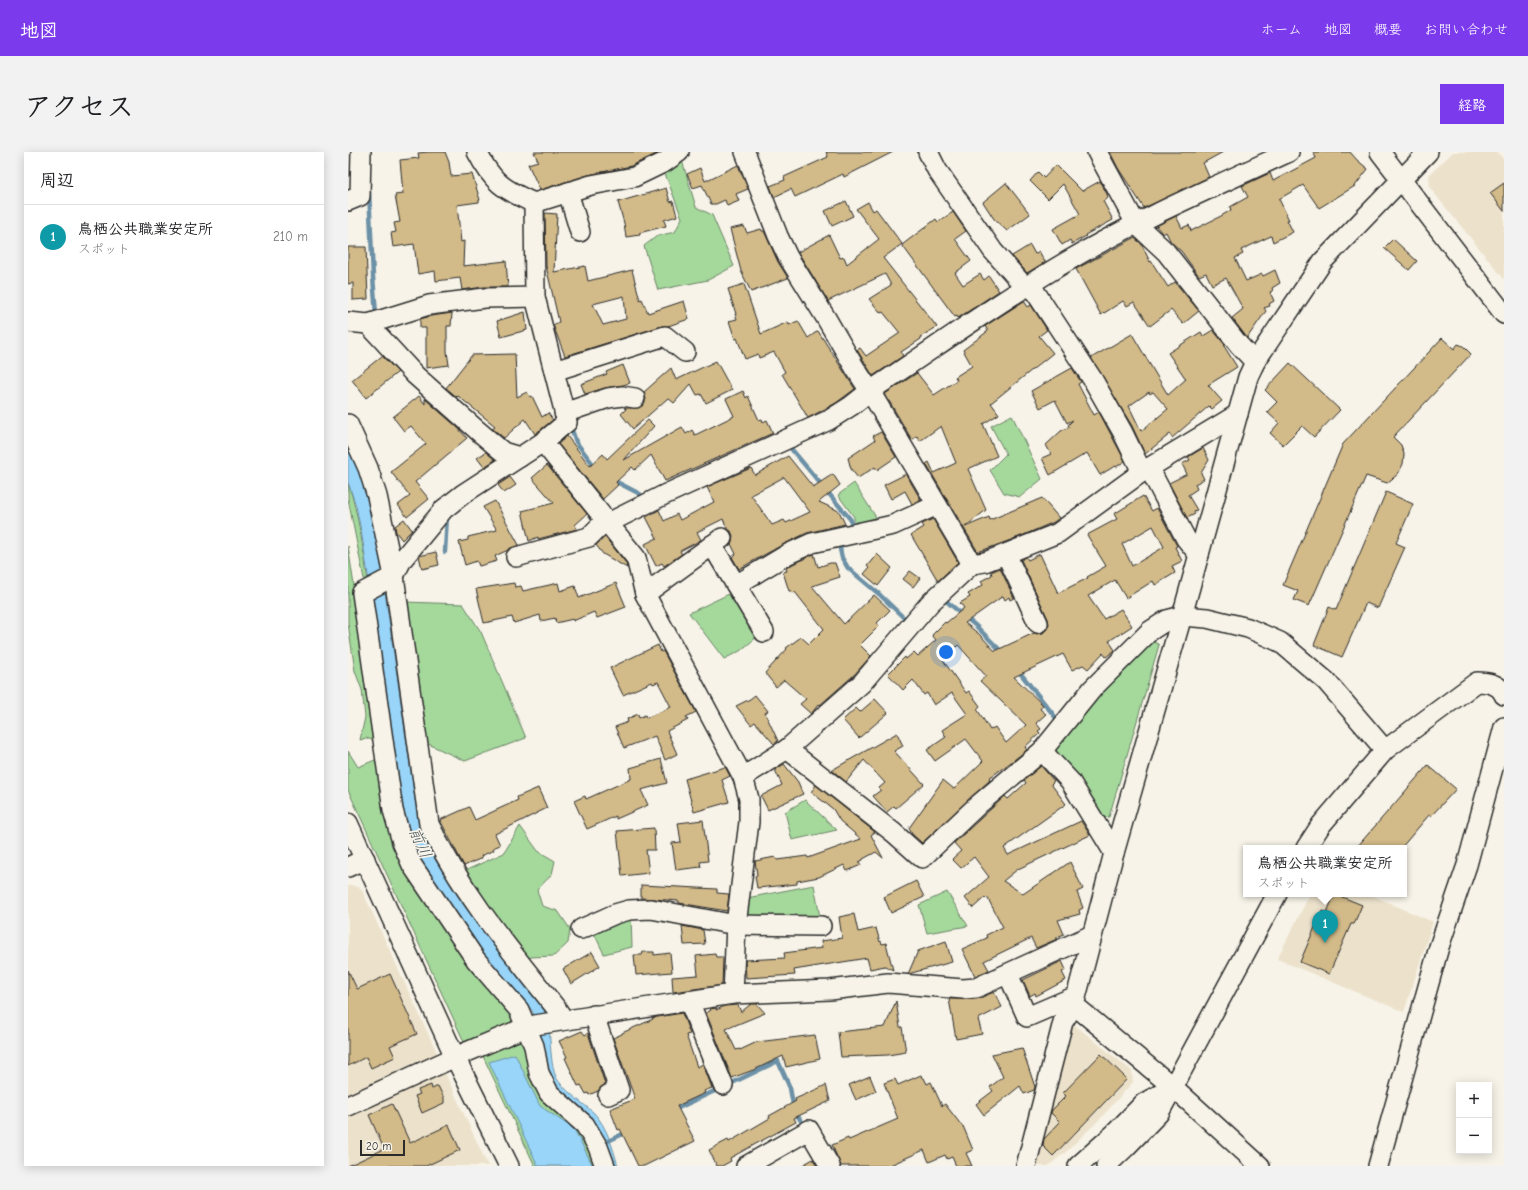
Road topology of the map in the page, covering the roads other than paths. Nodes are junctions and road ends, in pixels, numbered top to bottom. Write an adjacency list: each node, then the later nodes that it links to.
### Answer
1 (361, 152): 12 (street)
2 (477, 152): 13 (street)
3 (679, 152): 11 (street)
4 (745, 152): 24 (street)
5 (928, 152): 16 (street)
6 (1097, 152): 14 (street)
7 (1289, 152): 14 (street)
8 (1380, 152): 10 (street)
9 (1428, 152): 10 (street)
10 (1400, 180): 18 (street); 22 (street)
11 (568, 192): 13 (street); 15 (street)
12 (348, 201)
13 (534, 203): 17 (street)
14 (1136, 224): 16 (street); 22 (street)
15 (580, 232)
16 (1027, 286): 24 (street); 31 (street)
17 (534, 296): 20 (street); 23 (street)
18 (1504, 314)
19 (348, 322): 20 (street)
20 (368, 324): 30 (street)
21 (685, 352): 23 (street)
22 (1255, 362): 27 (street)
23 (554, 371): 26 (street)
24 (870, 391): 32 (street); 33 (street)
25 (635, 398): 26 (street)
26 (564, 413): 29 (street)
27 (1238, 414): 31 (street); 35 (street)
28 (348, 424): 38 (street)
29 (543, 442): 30 (street); 33 (street)
30 (520, 456): 38 (street)
31 (1145, 470): 34 (street); 35 (street)
32 (937, 505): 37 (street); 39 (street)
33 (607, 522): 36 (street); 40 (street)
34 (1006, 554): 37 (street); 42 (street)
35 (1199, 555): 41 (street)
36 (516, 557)
37 (972, 564): 46 (street)
38 (383, 582): 64 (street); 64 (street)
39 (736, 585): 40 (street); 43 (street)
40 (645, 594): 49 (street)
41 (1182, 616): 47 (street); 48 (street); 52 (street)
42 (1038, 623)
43 (764, 632)
44 (1504, 695): 47 (street)
45 (1504, 728): 78 (street)
46 (787, 749): 48 (street); 49 (street)
47 (1385, 750): 51 (street)
48 (1042, 751): 52 (street)
49 (743, 776): 55 (street)
50 (348, 823): 53 (street)
51 (1308, 845)
52 (1114, 853): 58 (street)
53 (356, 863): 65 (street)
54 (1275, 897): 67 (street)
55 (736, 925): 56 (street); 57 (street); 60 (street)
56 (821, 926)
57 (581, 929)
58 (1092, 935): 59 (street); 62 (street)
59 (1008, 974): 60 (street); 62 (street)
60 (733, 994): 61 (street)
61 (689, 1001): 63 (street); 66 (street)
62 (1075, 1001): 67 (street); 74 (street)
63 (594, 1015): 64 (street); 68 (street)
64 (543, 1023): 65 (street); 71 (street)
65 (455, 1057): 69 (street); 70 (street)
66 (723, 1085)
67 (1173, 1087): 75 (street); 76 (street); 77 (street)
68 (608, 1095)
69 (348, 1106)
70 (509, 1166)
71 (605, 1166)
72 (746, 1166): 73 (street)
73 (830, 1166)
74 (1026, 1166)
75 (1078, 1166)
76 (1106, 1166)
77 (1260, 1166)
78 (1378, 1166)

